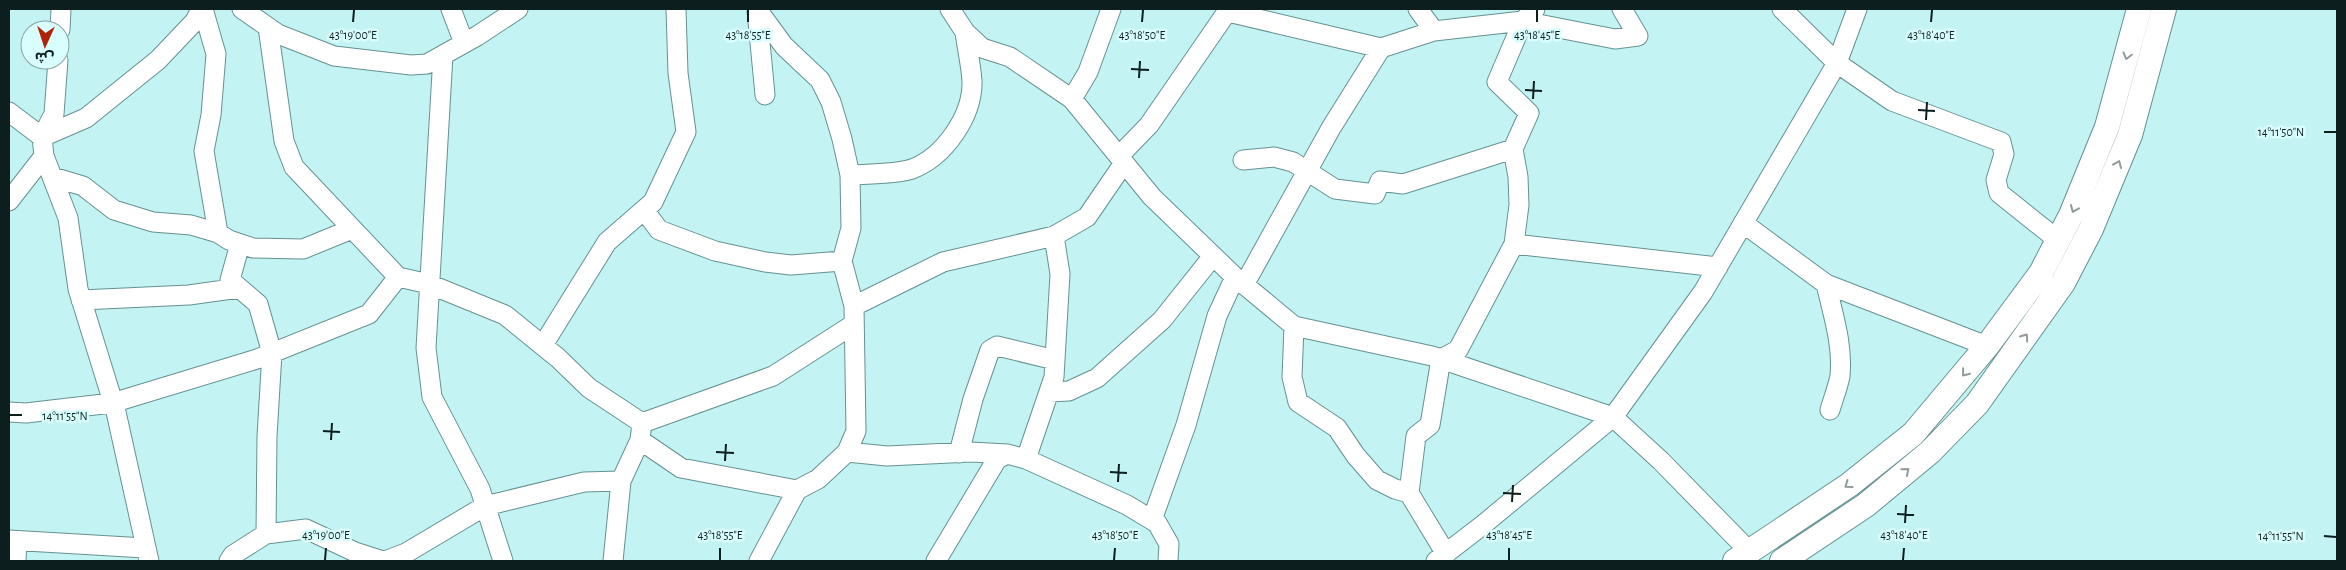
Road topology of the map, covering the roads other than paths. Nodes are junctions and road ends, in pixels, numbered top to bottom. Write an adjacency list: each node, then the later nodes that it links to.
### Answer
1 (202, 9): 28 (street); 40 (street)
2 (242, 9): 17 (street)
3 (451, 9): 20 (street)
4 (518, 9): 20 (street)
5 (676, 9): 37 (street)
6 (757, 9): 25 (street); 34 (street)
7 (950, 9): 19 (street)
8 (1111, 9): 26 (street)
9 (1418, 9): 18 (street)
10 (1622, 9): 16 (street)
11 (1782, 9): 23 (street)
12 (1857, 9): 23 (street)
13 (2140, 9): 42 (main road, one-way to 42)
14 (2164, 9): 89 (main road, one-way to 14)
15 (1228, 10): 21 (street); 31 (street)
16 (1529, 15): 18 (street); 29 (street)
17 (268, 27): 22 (street); 39 (street)
18 (1434, 31): 21 (street)
19 (965, 32): 26 (street); 34 (street)
20 (464, 43): 22 (street)
21 (1381, 48): 33 (street)
22 (443, 55): 50 (street)
23 (1837, 63): 38 (street); 42 (street)
24 (57, 70): 28 (street)
25 (765, 95)
26 (1072, 99): 31 (street)
27 (13, 118): 28 (street)
28 (42, 136): 30 (street)
29 (1513, 149): 33 (street); 44 (street)
30 (44, 156): 35 (street); 36 (street)
31 (1122, 160): 41 (street); 45 (street)
32 (1243, 160): 33 (street)
33 (1307, 173): 49 (street)
34 (850, 175): 46 (street)
35 (53, 177): 40 (street); 53 (street)
36 (9, 201)
37 (644, 210): 46 (street); 56 (street)
38 (1743, 223): 47 (street); 51 (street)
39 (352, 228): 43 (street); 48 (street)
40 (218, 232): 43 (street)
41 (1054, 236): 54 (street); 60 (street)
42 (2059, 240): 57 (main road)
43 (240, 244): 52 (street)
44 (1514, 244): 47 (street); 59 (street)
45 (1213, 256): 49 (street); 61 (street)
46 (842, 262): 54 (street)
47 (1718, 267): 65 (street)
48 (398, 277): 50 (street); 58 (street)
49 (1239, 281): 55 (street); 75 (street)
50 (429, 284): 56 (street); 74 (street)
51 (1826, 284): 57 (street); 63 (street)
52 (239, 288): 53 (street); 58 (street)
53 (82, 300): 62 (street)
54 (854, 315): 66 (street); 67 (street)
55 (1294, 326): 59 (street); 73 (street)
56 (543, 345): 66 (street)
57 (1987, 346): 79 (main road, one-way to 79)
58 (272, 353): 62 (street); 76 (street)
59 (1441, 359): 65 (street); 73 (street)
60 (1055, 360): 61 (street); 68 (street)
61 (1049, 392): 70 (street)
62 (112, 403): 64 (street); 78 (street)
63 (1830, 410)
64 (9, 412)
65 (1613, 417): 79 (street); 80 (street)
66 (641, 432): 71 (street); 72 (street)
67 (847, 452): 68 (street); 72 (street)
68 (959, 453): 69 (street)
69 (1007, 454): 70 (street); 82 (street)
70 (1026, 459): 75 (street)
71 (621, 481): 74 (street); 86 (street)
72 (797, 490): 87 (street)
73 (1409, 493): 80 (street)
74 (485, 506): 81 (street); 85 (street)
75 (1152, 520): 88 (street)
76 (266, 534): 81 (street); 84 (street)
77 (13, 540): 78 (street); 83 (street)
78 (147, 555)
79 (1742, 556)
80 (1441, 558)
81 (392, 560)
82 (941, 560)
83 (16, 561)
84 (229, 561)
85 (503, 561)
86 (613, 561)
87 (758, 561)
88 (1168, 561)
89 (1782, 561)

